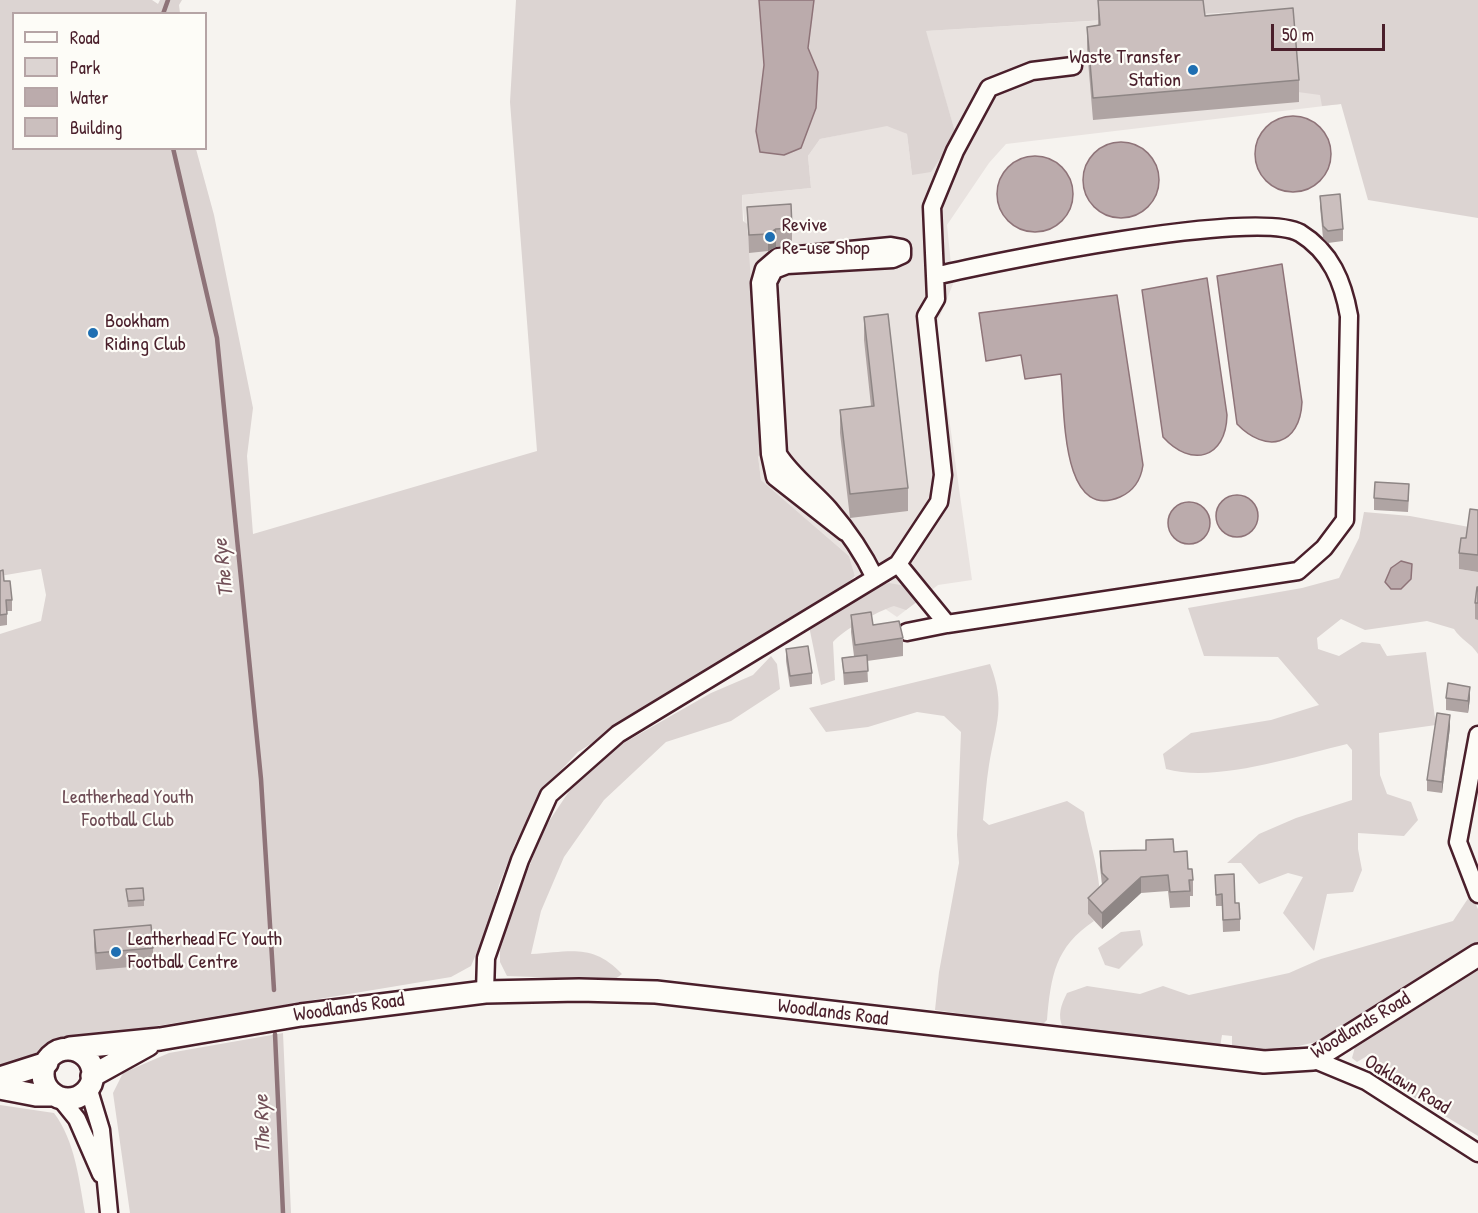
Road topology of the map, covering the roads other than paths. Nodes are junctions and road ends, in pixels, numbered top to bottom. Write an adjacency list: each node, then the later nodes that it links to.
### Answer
1 (1073, 66): 2 (street)
2 (935, 276): 4 (street); 6 (street)
3 (780, 468): 3 (street); 5 (street)
4 (898, 564): 5 (street); 6 (street)
5 (875, 578): 11 (street)
6 (947, 624): 7 (street)
7 (907, 632)
8 (1478, 735): 9 (street)
9 (1478, 894)
10 (1478, 955): 14 (main road, Woodlands Road)
11 (485, 993): 12 (main road, Woodlands Road); 14 (main road, Woodlands Road)
12 (160, 1039): 13 (main road, Woodlands Road); 17 (main road, Woodlands Road)
13 (70, 1048): 15 (main road); 17 (main road)
14 (1313, 1059): 20 (street, Oaklawn Road)
15 (46, 1063): 16 (main road); 19 (main road)
16 (0, 1077)
17 (90, 1081): 19 (main road); 21 (street)
18 (0, 1088): 19 (main road)
19 (57, 1097): 21 (street)
20 (1478, 1152)
21 (105, 1183): 22 (street)
22 (109, 1213)

